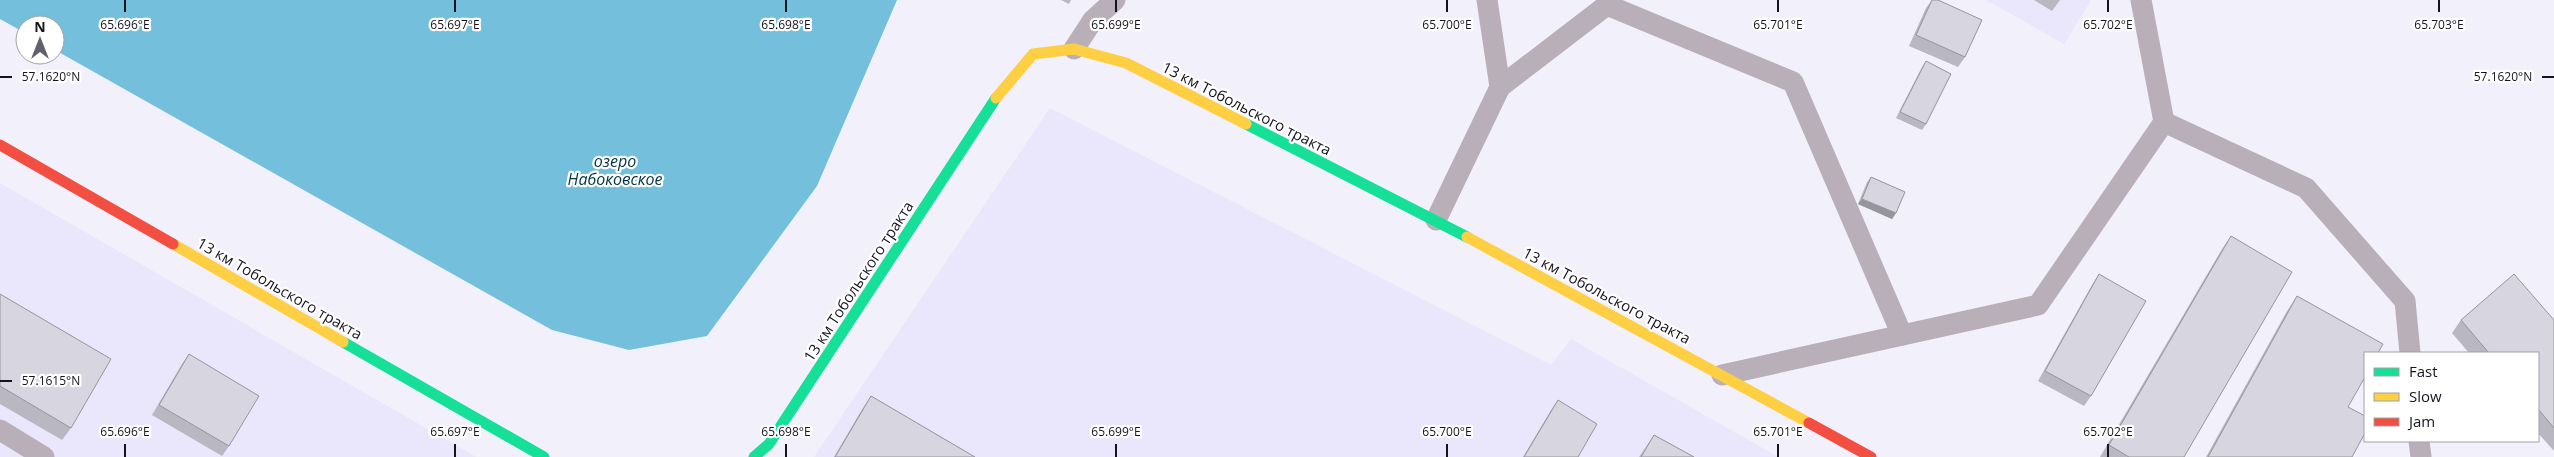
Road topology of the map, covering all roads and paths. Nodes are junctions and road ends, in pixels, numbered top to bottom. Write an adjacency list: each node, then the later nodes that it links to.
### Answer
1 (1115, 0): 4 (lane)
2 (1487, 0): 5 (lane)
3 (2141, 0): 6 (lane)
4 (1074, 49): 8 (street, 13 км Тобольского тракта); 16 (street, 13 км Тобольского тракта)
5 (1500, 87): 8 (lane); 9 (lane)
6 (2164, 122): 9 (lane); 10 (lane)
7 (0, 145): 15 (street, 13 км Тобольского тракта)
8 (1436, 220): 11 (street, 13 км Тобольского тракта)
9 (1902, 335): 11 (lane)
10 (2410, 352)
11 (1722, 375): 17 (street, 13 км Тобольского тракта)
12 (0, 430): 14 (lane)
13 (2419, 442): 18 (lane)
14 (44, 457)
15 (544, 457)
16 (754, 457)
17 (1871, 457)
18 (2421, 457)

